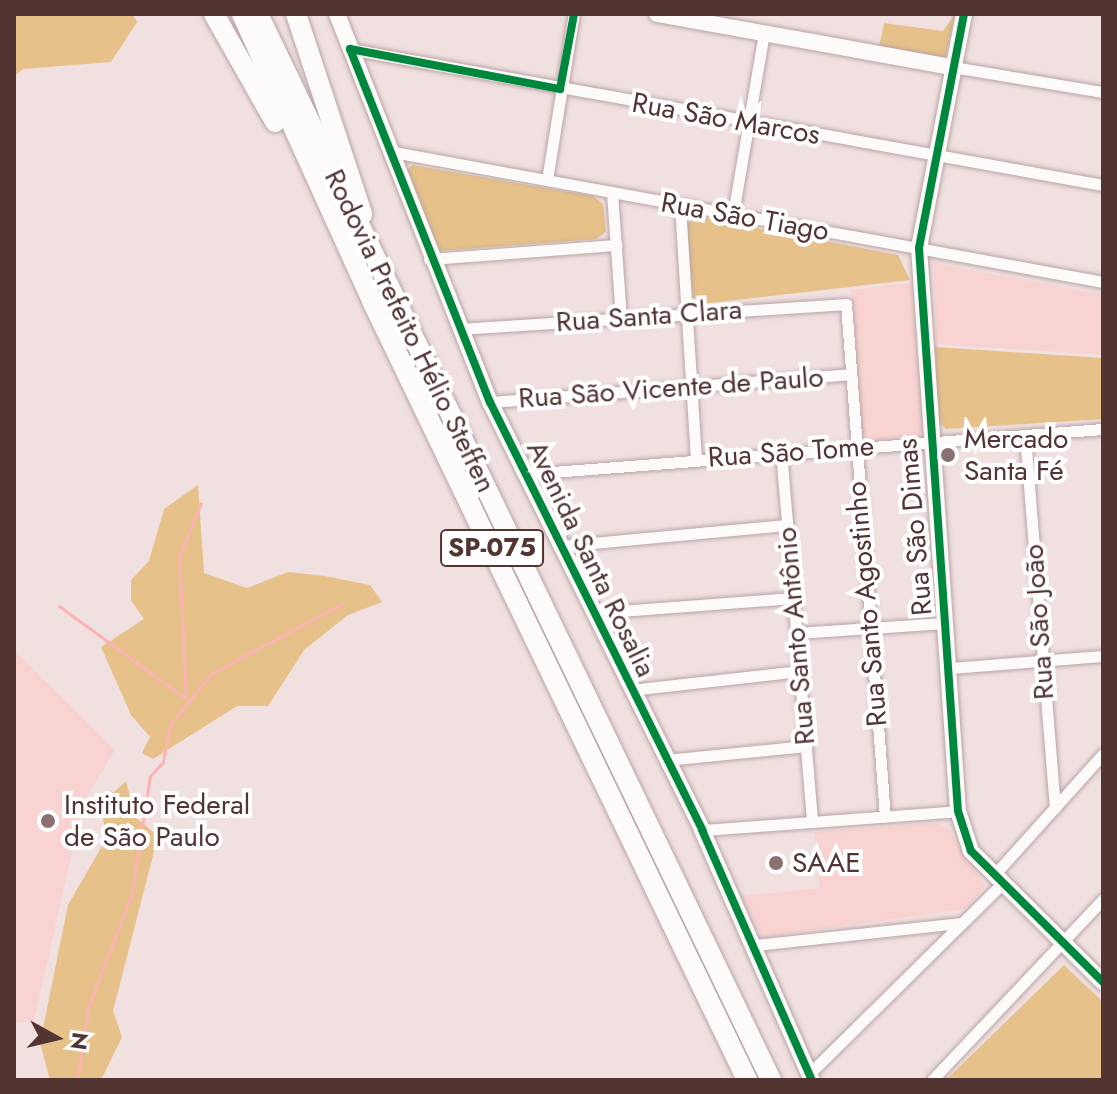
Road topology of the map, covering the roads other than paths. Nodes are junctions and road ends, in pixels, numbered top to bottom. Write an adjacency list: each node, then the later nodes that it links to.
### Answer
1 (214, 14): 26 (highway)
2 (242, 14): 26 (highway, Rodovia Prefeito Hélio Steffen / SP-075)
3 (258, 14): 26 (highway, Rodovia Prefeito Hélio Steffen / SP-075)
4 (296, 14): 26 (highway)
5 (337, 14): 10 (street, Avenida Santa Rosalia)
6 (574, 14): 12 (street)
7 (657, 14): 9 (street)
8 (964, 14): 11 (street, Rua São Dimas)
9 (764, 33): 11 (street); 14 (street)
10 (350, 49): 12 (street, Rua São Marcos); 15 (street, Avenida Santa Rosalia)
11 (953, 67): 13 (street); 16 (street, Rua São Dimas)
12 (560, 89): 14 (street, Rua São Marcos); 17 (street)
13 (1103, 92)
14 (749, 123): 16 (street, Rua São Marcos); 21 (street)
15 (387, 151): 17 (street, Rua São Tiago); 24 (street, Avenida Santa Rosalia)
16 (938, 159): 18 (street, Rua São Marcos); 23 (street, Rua São Dimas)
17 (547, 180): 19 (street, Rua São Tiago)
18 (1103, 185)
19 (612, 193): 20 (street, Rua São Tiago); 22 (street)
20 (680, 206): 21 (street, Rua São Tiago); 28 (street)
21 (733, 214): 23 (street, Rua São Tiago)
22 (616, 245): 24 (street); 29 (street)
23 (919, 248): 25 (street, Rua São Tiago); 36 (street, Rua São Dimas)
24 (429, 259): 30 (street, Avenida Santa Rosalia)
25 (1103, 282)
26 (380, 298): 68 (highway, Rodovia Prefeito Hélio Steffen / SP-075); 69 (highway, Rodovia Prefeito Hélio Steffen / SP-075)
27 (838, 302): 28 (street, Rua Santa Clara); 31 (street, Rua Santo Agostinho)
28 (688, 313): 29 (street, Rua Santa Clara); 32 (street)
29 (621, 318): 30 (street, Rua Santa Clara)
30 (460, 329): 33 (street, Avenida Santa Rosalia)
31 (851, 374): 32 (street, Rua São Vicente de Paulo); 37 (street, Rua Santo Agostinho)
32 (693, 384): 33 (street, Rua São Vicente de Paulo); 39 (street)
33 (490, 402): 40 (street, Avenida Santa Rosalia)
34 (1103, 429): 35 (street, Rua São Tome)
35 (1025, 436): 36 (street, Rua São Tome); 49 (street, Rua São João)
36 (929, 441): 37 (street, Rua São Tome); 45 (street, Rua São Dimas)
37 (854, 447): 38 (street, Rua São Tome); 46 (street, Rua Santo Agostinho)
38 (781, 451): 39 (street, Rua São Tome); 41 (street, Rua Santo Antônio)
39 (696, 458): 40 (street, Rua São Tome)
40 (527, 474): 42 (street, Avenida Santa Rosalia)
41 (786, 525): 42 (street); 43 (street, Rua Santo Antônio)
42 (560, 546): 44 (street, Avenida Santa Rosalia)
43 (793, 598): 44 (street); 47 (street, Rua Santo Antônio)
44 (593, 613): 52 (street, Avenida Santa Rosalia)
45 (945, 623): 46 (street); 50 (street, Rua São Dimas)
46 (871, 629): 47 (street); 58 (street, Rua Santo Agostinho)
47 (797, 633): 51 (street, Rua Santo Antônio)
48 (1103, 656): 49 (street)
49 (1041, 660): 50 (street); 56 (street, Rua São João)
50 (950, 668): 57 (street, Rua São Dimas)
51 (800, 671): 52 (street); 53 (street, Rua Santo Antônio)
52 (630, 690): 55 (street, Avenida Santa Rosalia)
53 (806, 746): 55 (street); 59 (street, Rua Santo Antônio)
54 (1103, 754): 56 (street)
55 (666, 760): 60 (street, Avenida Santa Rosalia)
56 (1055, 808): 61 (street)
57 (958, 811): 58 (street); 61 (street, Rua São Dimas)
58 (885, 817): 59 (street)
59 (812, 821): 60 (street)
60 (702, 830): 64 (street, Avenida Santa Rosalia)
61 (998, 880): 63 (street); 65 (street, Rua São Dimas)
62 (1103, 899): 65 (street)
63 (962, 923): 64 (street); 67 (street)
64 (755, 945): 67 (street, Avenida Santa Rosalia)
65 (1063, 946): 66 (street, Rua São Dimas); 70 (street)
66 (1103, 982)
67 (811, 1077)
68 (747, 1080)
69 (771, 1080)
70 (932, 1080)

